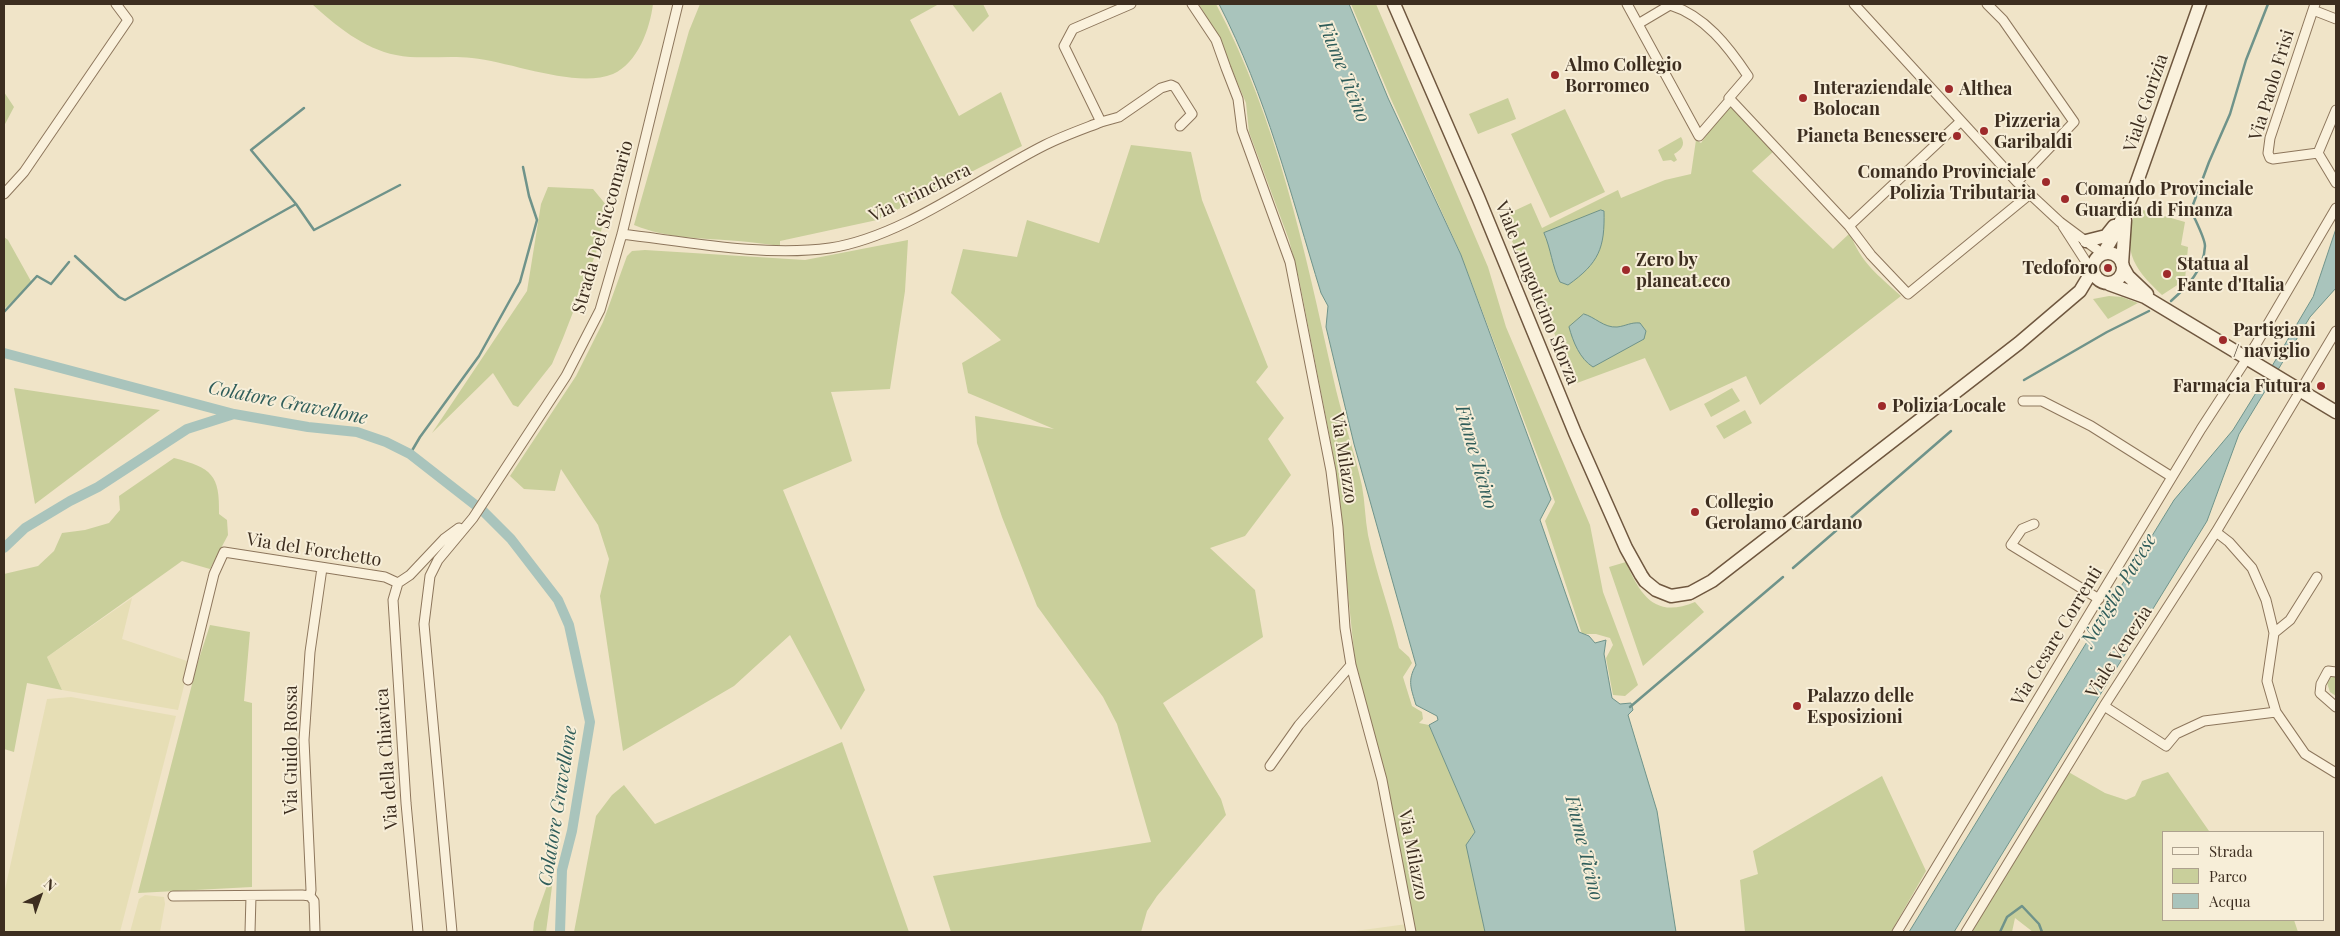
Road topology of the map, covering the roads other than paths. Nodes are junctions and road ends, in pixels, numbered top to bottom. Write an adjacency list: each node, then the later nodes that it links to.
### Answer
1 (116, 4): 21 (street)
2 (678, 4): 27 (street, Strada Del Siccomario)
3 (1130, 4): 16 (street)
4 (1192, 4): 49 (street, Via Milazzo)
5 (1394, 4): 33 (main road, Viale Lungoticino Sforza)
6 (1627, 4): 12 (street)
7 (1854, 4): 15 (street)
8 (1987, 4): 19 (street)
9 (2200, 4): 24 (main road, Viale Gorizia)
10 (2314, 7): 11 (street); 18 (street, Via Paolo Frisi)
11 (2336, 19)
12 (1638, 24): 13 (street); 13 (street)
13 (1730, 99): 26 (street)
14 (2336, 110): 18 (street)
15 (1961, 121): 19 (street); 26 (street)
16 (1101, 122): 17 (street, Via Trinchera); 27 (street, Via Trinchera)
17 (1180, 126)
18 (2318, 153): 20 (street)
19 (2018, 182): 22 (street)
20 (2336, 182)
21 (4, 194)
22 (2030, 194): 25 (street); 26 (street)
23 (2336, 208): 36 (street, Via Cesare Correnti)
24 (2125, 213): 28 (main road, Viale Gorizia); 29 (main road, Viale Gorizia); 30 (main road, Viale Gorizia)
25 (2060, 222): 28 (street); 31 (street)
26 (1849, 226)
27 (622, 234): 41 (street, Strada Del Siccomario)
28 (2086, 241): 29 (street)
29 (2103, 254): 30 (main road); 31 (main road)
30 (2123, 265): 32 (main road); 34 (main road)
31 (2092, 271): 32 (main road); 33 (main road)
32 (2108, 284): 33 (main road); 34 (main road)
33 (2080, 292)
34 (2160, 305): 36 (main road)
35 (2336, 331): 37 (street, Viale Venezia)
36 (2247, 358): 37 (main road); 40 (street, Via Cesare Correnti)
37 (2297, 388): 39 (main road); 43 (street, Viale Venezia)
38 (2023, 401): 40 (street)
39 (2336, 412)
40 (2172, 477): 47 (street, Via Cesare Correnti)
41 (473, 518): 46 (street); 63 (street)
42 (2034, 524): 47 (street)
43 (2216, 532): 48 (street); 52 (street, Viale Venezia)
44 (322, 568): 46 (street, Via del Forchetto); 51 (street, Via del Forchetto); 59 (street, Via Guido Rossa)
45 (2317, 577): 48 (street)
46 (398, 583): 62 (street, Via della Chiavica)
47 (2099, 599): 65 (street, Via Cesare Correnti)
48 (2274, 633): 54 (street)
49 (1351, 666): 55 (street); 64 (street, Via Milazzo)
50 (2336, 672): 53 (street)
51 (188, 680)
52 (2104, 706): 54 (street); 66 (street, Viale Venezia)
53 (2336, 707)
54 (2276, 712): 56 (street)
55 (1270, 766)
56 (2336, 773)
57 (173, 896): 58 (street)
58 (251, 896): 59 (street); 60 (street)
59 (310, 896): 61 (street, Via Guido Rossa)
60 (250, 932)
61 (315, 932)
62 (418, 932)
63 (452, 932)
64 (1411, 932)
65 (1897, 932)
66 (1966, 932)

